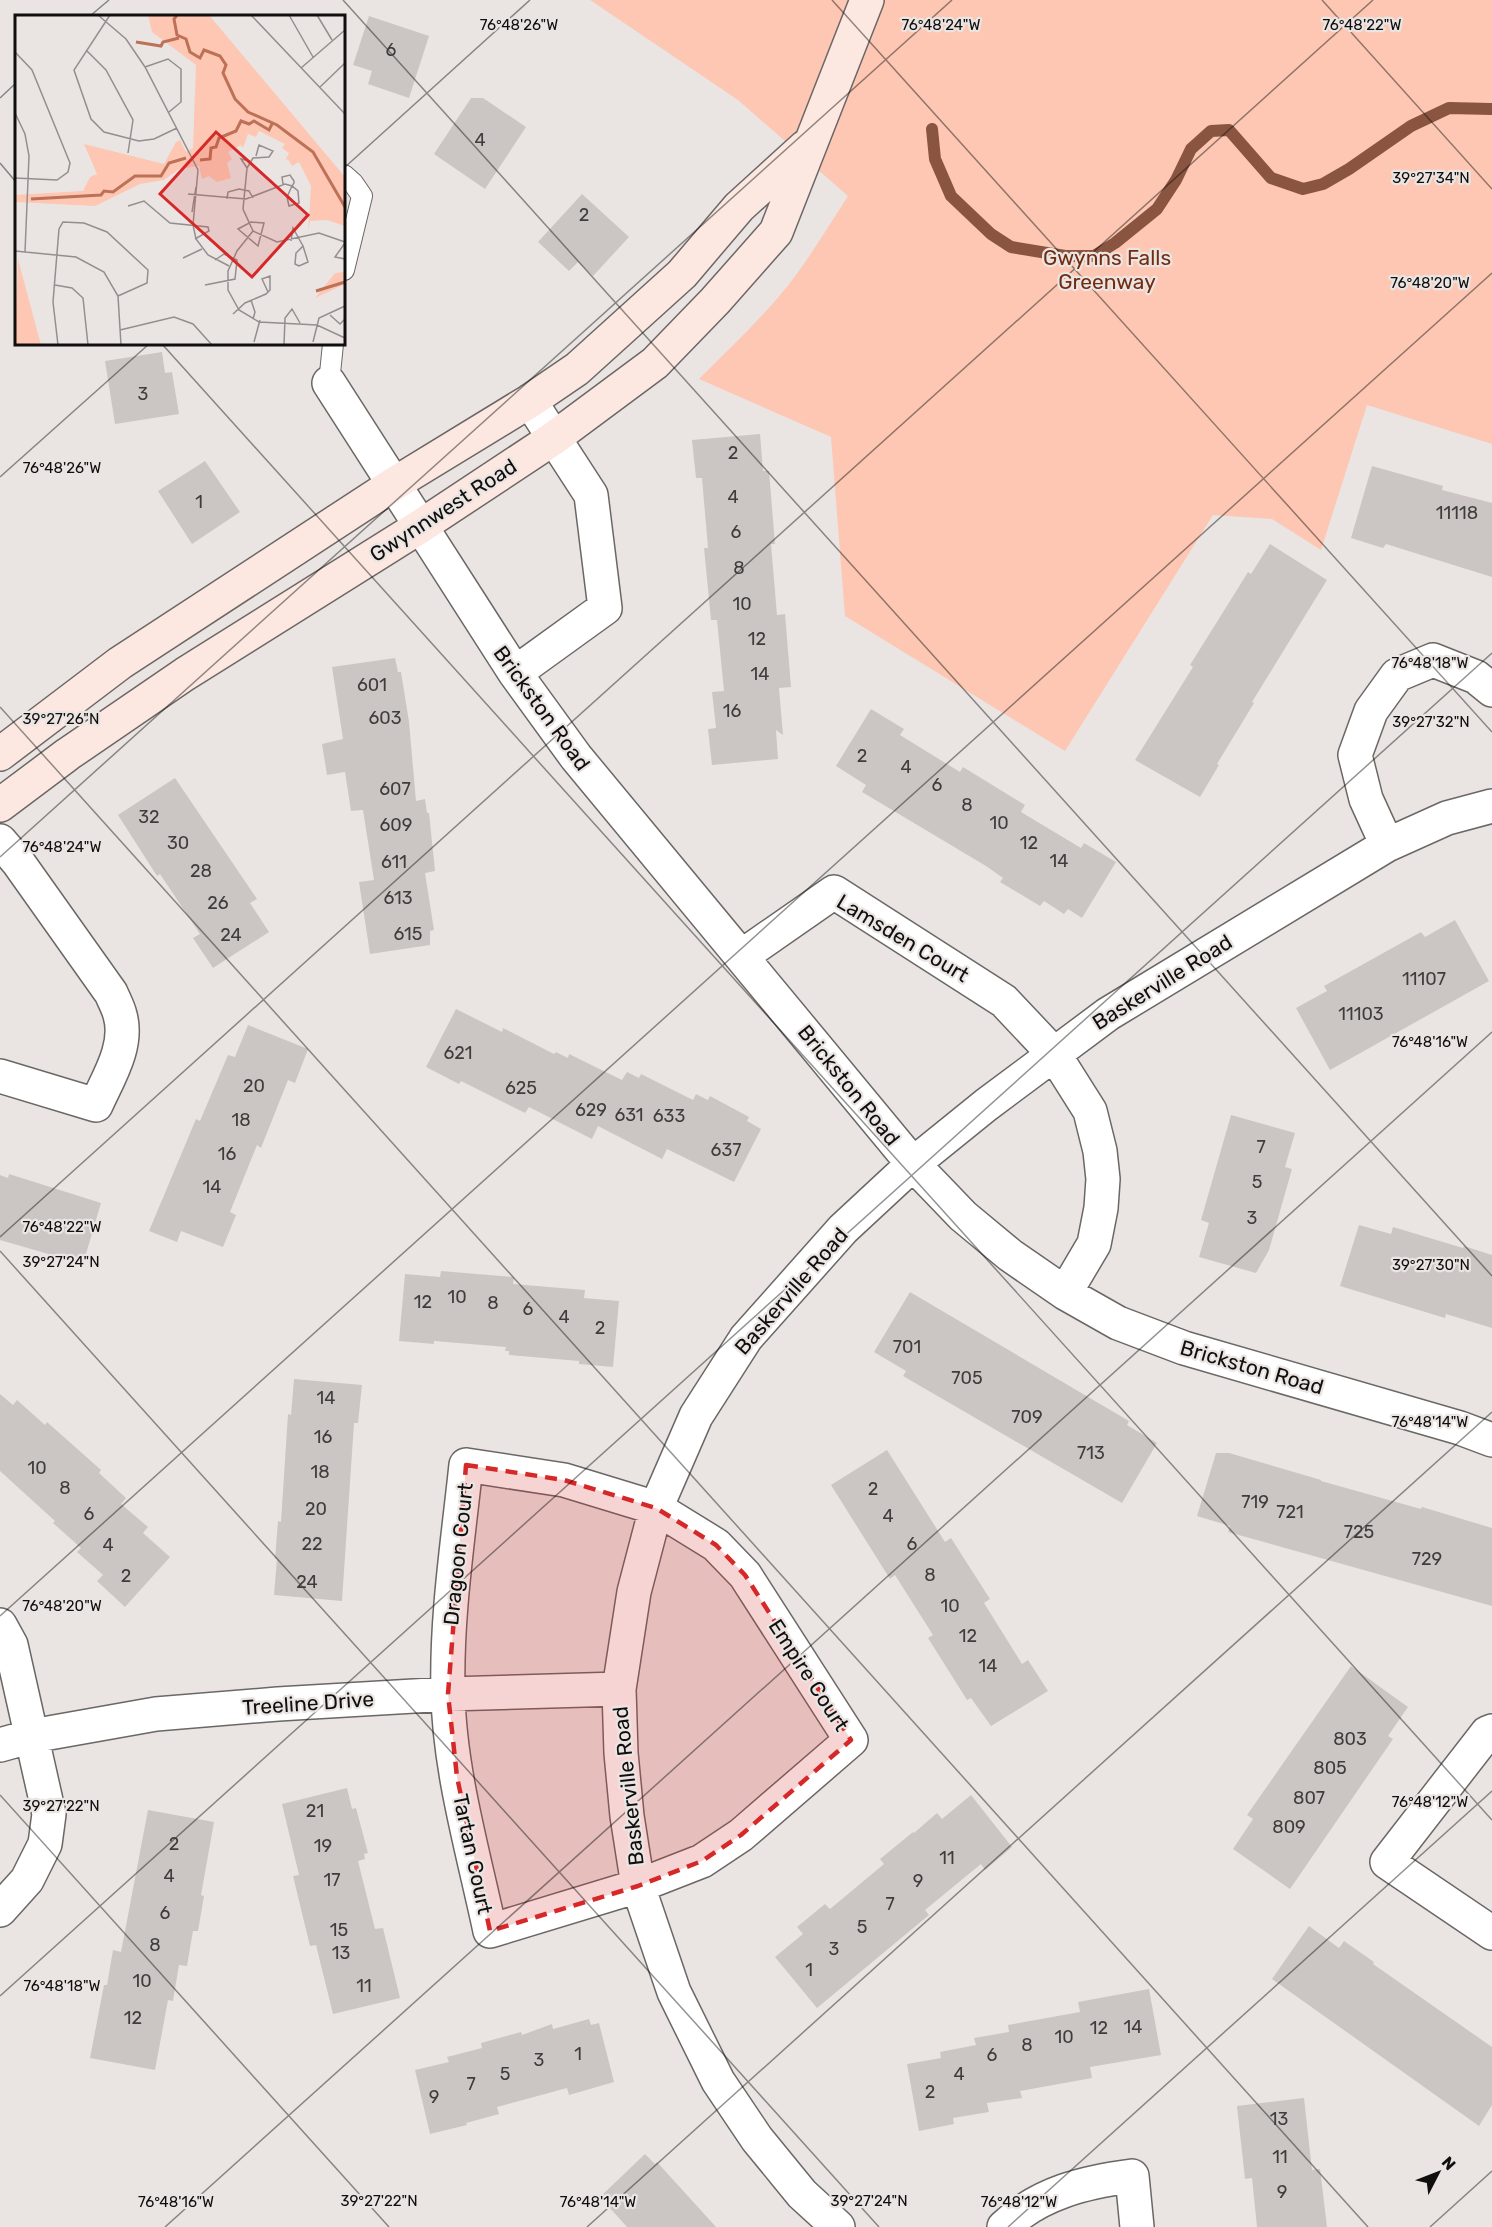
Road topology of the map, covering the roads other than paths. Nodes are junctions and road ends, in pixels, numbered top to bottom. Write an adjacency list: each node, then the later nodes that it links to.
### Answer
1 (867, 0): 2 (street, Gwynnwest Road)
2 (811, 142): 7 (street, Gwynnwest Road); 8 (street, Gwynnwest Road)
3 (345, 176): 4 (lane)
4 (345, 266)
5 (333, 345): 6 (lane)
6 (329, 383): 9 (street, Brickston Road)
7 (530, 401): 8 (street); 9 (street, Gwynnwest Road)
8 (554, 438): 10 (street, Gwynnwest Road); 11 (street)
9 (394, 484): 10 (street, Brickston Road); 13 (street, Gwynnwest Road)
10 (421, 526): 11 (street, Brickston Road); 14 (street, Gwynnwest Road)
11 (515, 673): 18 (street, Brickston Road)
12 (1492, 690): 17 (street)
13 (0, 754)
14 (0, 805)
15 (1492, 806): 17 (street, Baskerville Road)
16 (0, 841): 20 (street)
17 (1387, 845): 19 (street, Baskerville Road)
18 (742, 956): 19 (street, Lamsden Court); 21 (street, Brickston Road)
19 (1054, 1054): 21 (street, Baskerville Road); 22 (street)
20 (0, 1076)
21 (914, 1164): 22 (street, Brickston Road); 24 (street, Baskerville Road)
22 (1065, 1293): 23 (street, Brickston Road)
23 (1492, 1440)
24 (656, 1508): 26 (street, Baskerville Road); 27 (street, Dragoon Court); 31 (street, Empire Court)
25 (0, 1625): 29 (street)
26 (619, 1689): 27 (street, Treeline Drive); 31 (street, Baskerville Road)
27 (448, 1694): 29 (street, Treeline Drive); 31 (street, Tartan Court)
28 (1492, 1731): 33 (street)
29 (32, 1736): 30 (street, Treeline Drive); 32 (street)
30 (0, 1745)
31 (638, 1886): 34 (street, Baskerville Road)
32 (0, 1910)
33 (1492, 1933)
34 (838, 2227)
35 (1004, 2227): 36 (street)
36 (1137, 2227)

